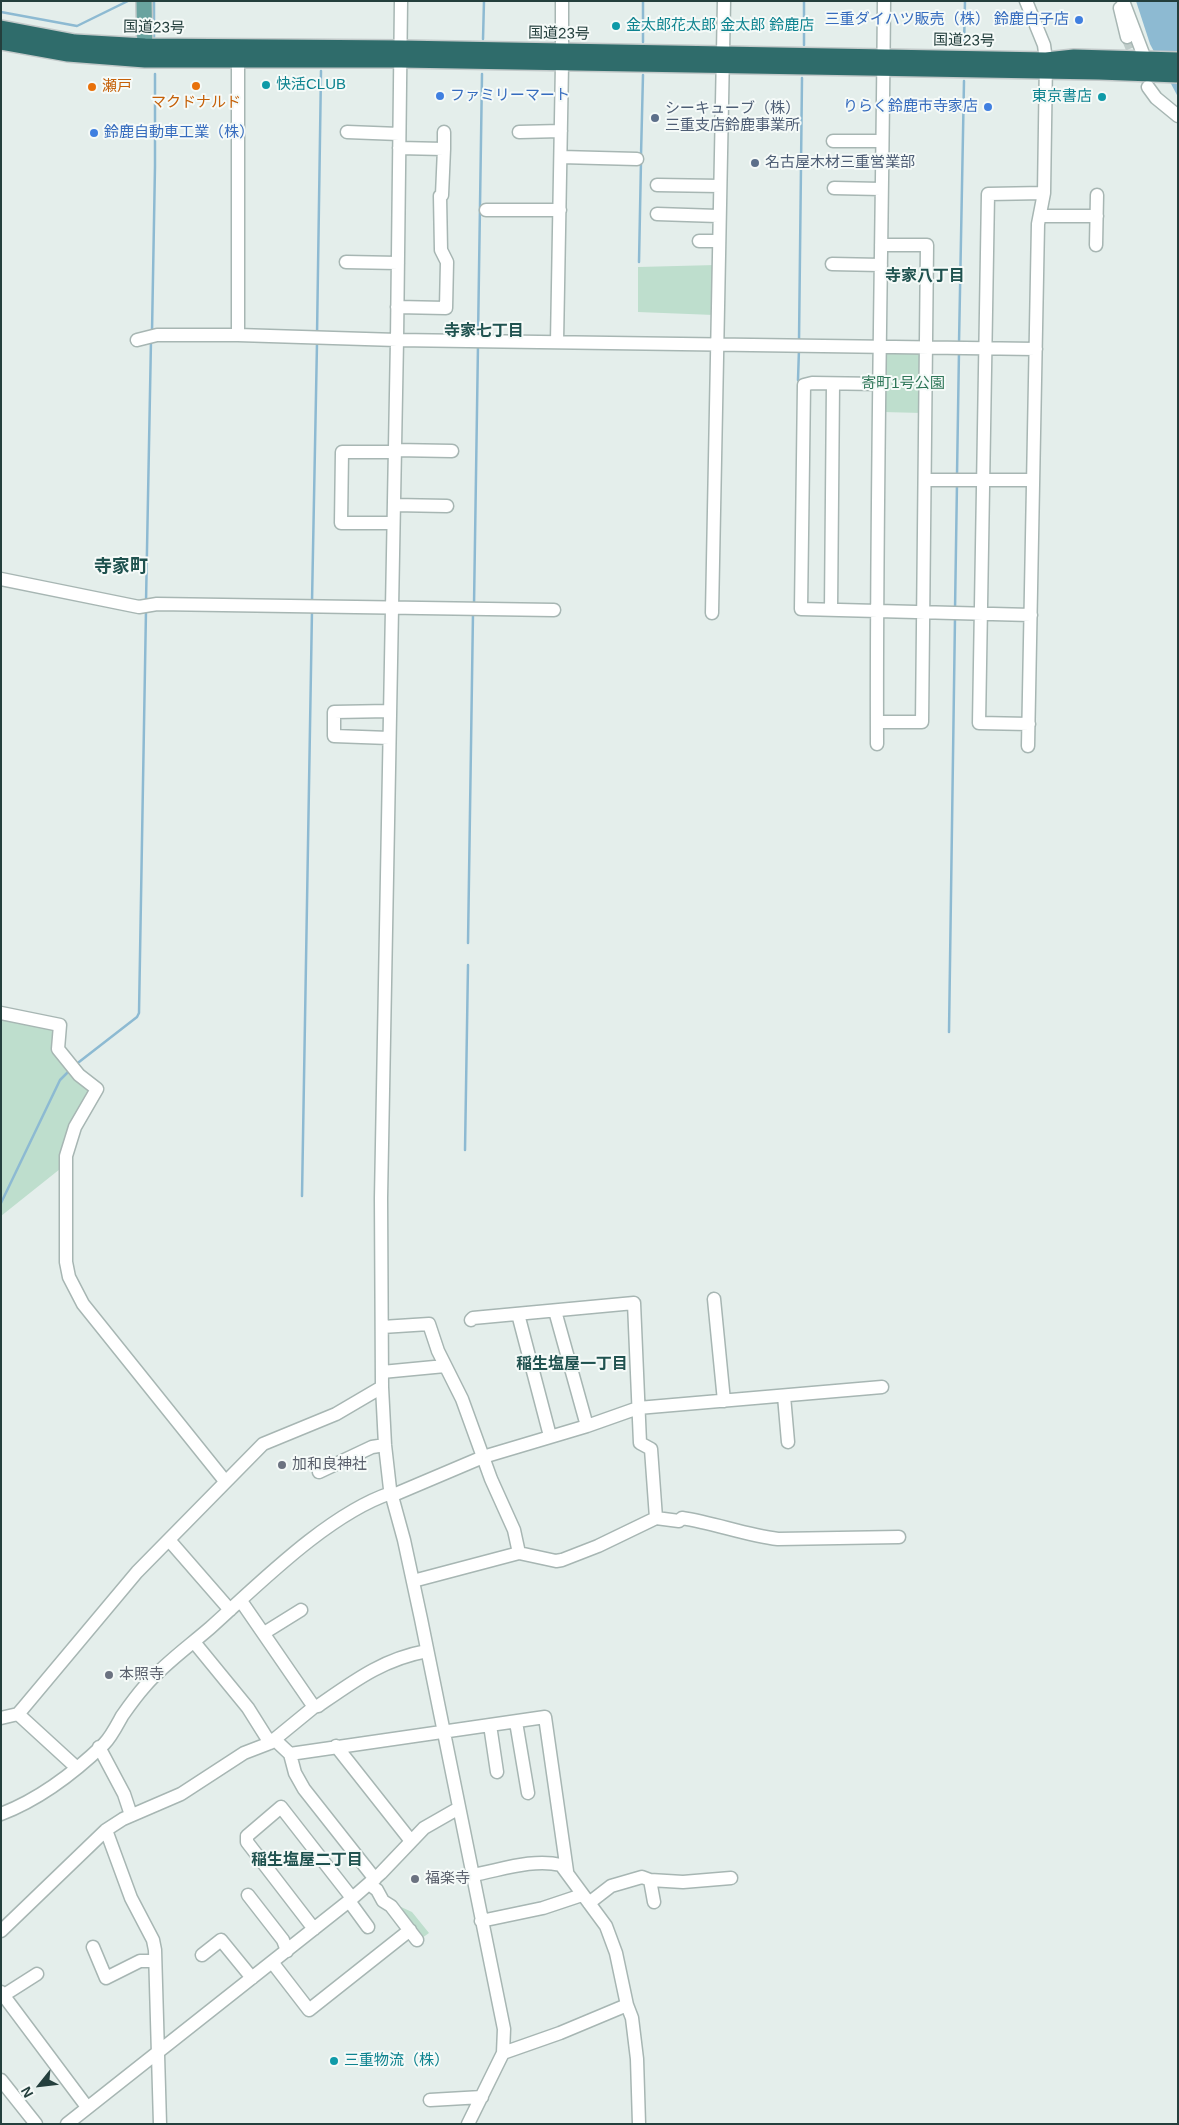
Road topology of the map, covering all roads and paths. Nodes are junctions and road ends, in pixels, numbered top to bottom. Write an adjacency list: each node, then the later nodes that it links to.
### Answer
1 (144, 1): 11 (main road)
2 (401, 1): 12 (street)
3 (562, 1): 13 (street)
4 (724, 1): 16 (street)
5 (884, 1): 18 (street)
6 (1026, 1): 19 (street)
7 (1122, 1): 9 (street); 14 (street)
8 (1, 28): 11 (highway, 国道23号)
9 (1127, 37)
10 (1, 42): 11 (highway, 国道23号)
11 (145, 53): 12 (highway, 国道23号); 15 (highway, 国道23号)
12 (401, 54): 13 (highway, 国道23号); 15 (highway, 国道23号); 27 (street)
13 (562, 58): 16 (highway, 国道23号); 23 (street)
14 (1148, 59): 17 (highway, 国道23号); 19 (highway, 国道23号)
15 (238, 60): 55 (street)
16 (722, 60): 18 (highway, 国道23号); 35 (street)
17 (1178, 60)
18 (884, 63): 19 (highway, 国道23号); 29 (street)
19 (1046, 66): 21 (highway, 国道23号); 38 (street)
20 (1178, 75): 21 (highway, 国道23号)
21 (1153, 81): 22 (street)
22 (1178, 116)
23 (561, 131): 26 (street); 32 (street)
24 (347, 132): 27 (street)
25 (444, 132): 31 (street)
26 (519, 132)
27 (399, 134): 30 (street)
28 (833, 141): 29 (street)
29 (882, 141): 37 (street)
30 (399, 148): 31 (street); 51 (street)
31 (444, 149): 54 (street)
32 (561, 157): 33 (street); 41 (street)
33 (637, 159)
34 (657, 185): 35 (street)
35 (720, 186): 43 (street)
36 (834, 188): 37 (street)
37 (881, 189): 48 (street)
38 (1044, 194): 44 (street); 62 (street)
39 (1097, 195): 45 (street)
40 (486, 210): 41 (street)
41 (560, 210): 58 (street)
42 (657, 214): 43 (street)
43 (718, 216): 47 (street)
44 (1040, 216): 45 (street); 63 (street)
45 (1097, 216): 49 (street)
46 (700, 242): 47 (street)
47 (718, 242): 59 (street)
48 (881, 245): 53 (street); 61 (street)
49 (1096, 245)
50 (346, 262): 51 (street)
51 (398, 263): 54 (street)
52 (832, 264): 53 (street)
53 (881, 265): 60 (street)
54 (397, 307): 57 (street)
55 (238, 335): 56 (street); 57 (street)
56 (147, 337)
57 (397, 340): 58 (street); 67 (street)
58 (557, 342): 59 (street)
59 (717, 343): 60 (street); 80 (street)
60 (880, 346): 61 (street); 65 (street)
61 (927, 347): 62 (street); 68 (street)
62 (985, 348): 63 (street); 69 (street)
63 (1036, 349): 70 (street)
64 (833, 384): 65 (street); 76 (street); 76 (street)
65 (880, 384): 78 (street)
66 (452, 450): 67 (street)
67 (395, 451): 71 (street); 73 (street)
68 (925, 480): 69 (street); 79 (street)
69 (984, 480): 70 (street); 81 (street)
70 (1033, 480): 82 (street)
71 (394, 505): 72 (street); 73 (street)
72 (447, 506)
73 (394, 523): 75 (street)
74 (1, 579): 75 (street)
75 (392, 608): 77 (street); 83 (street)
76 (831, 609): 78 (street)
77 (554, 610)
78 (878, 610): 79 (street); 84 (street)
79 (923, 611): 81 (street); 84 (street)
80 (712, 613)
81 (981, 613): 82 (street); 85 (street)
82 (1031, 615): 85 (street)
83 (389, 711): 86 (street); 86 (street)
84 (877, 722): 87 (street)
85 (1030, 724): 88 (street)
86 (389, 738): 94 (street)
87 (877, 744)
88 (1028, 746)
89 (1, 1013): 108 (street)
90 (714, 1299): 100 (street)
91 (555, 1310): 92 (street); 101 (street); 102 (street)
92 (518, 1314): 93 (street); 103 (street)
93 (471, 1320)
94 (382, 1327): 95 (street); 96 (street)
95 (445, 1366): 96 (street); 106 (street)
96 (382, 1372): 97 (street)
97 (382, 1387): 105 (street); 108 (street)
98 (882, 1387): 99 (street)
99 (784, 1396): 100 (street); 104 (street)
100 (724, 1401): 101 (street)
101 (638, 1408): 102 (street); 110 (street)
102 (587, 1426): 103 (street)
103 (550, 1436): 106 (street)
104 (788, 1442)
105 (385, 1445): 107 (street); 109 (street)
106 (483, 1457): 109 (street); 113 (street)
107 (319, 1472)
108 (225, 1481): 112 (street)
109 (391, 1494): 114 (street); 115 (street)
110 (656, 1518): 111 (street); 113 (street)
111 (899, 1537)
112 (169, 1540): 116 (street); 122 (street)
113 (519, 1553): 114 (street)
114 (413, 1581): 120 (street)
115 (241, 1600): 116 (street); 118 (street)
116 (230, 1610): 119 (street)
117 (301, 1610): 118 (street)
118 (264, 1633): 121 (street)
119 (194, 1642): 127 (street); 129 (street)
120 (427, 1651): 121 (street); 126 (street)
121 (314, 1707): 127 (street)
122 (18, 1714): 123 (street); 131 (street)
123 (1, 1718)
124 (516, 1722): 125 (street); 133 (street); 139 (street)
125 (490, 1725): 126 (street); 132 (street)
126 (443, 1731): 128 (street); 134 (street)
127 (272, 1741): 130 (street); 136 (street)
128 (336, 1746): 130 (street); 138 (street)
129 (99, 1747): 131 (street); 136 (street)
130 (290, 1754): 143 (street)
131 (77, 1768): 135 (street)
132 (497, 1772)
133 (528, 1793)
134 (459, 1808): 138 (street); 140 (street)
135 (1, 1814)
136 (131, 1815): 137 (street)
137 (106, 1830): 151 (street); 155 (street)
138 (411, 1841): 143 (street)
139 (566, 1871): 140 (street); 145 (street)
140 (473, 1875): 148 (street)
141 (731, 1878): 142 (street)
142 (650, 1880): 145 (street); 147 (street)
143 (372, 1882): 146 (street); 156 (street)
144 (248, 1895): 153 (street)
145 (586, 1899): 148 (street); 160 (street)
146 (350, 1900): 149 (street); 150 (street); 150 (street)
147 (654, 1902)
148 (481, 1921): 162 (street)
149 (368, 1927)
150 (314, 1929): 153 (street)
151 (1, 1931)
152 (93, 1947): 155 (street)
153 (287, 1951): 156 (street)
154 (202, 1955): 158 (street)
155 (155, 1961): 161 (street)
156 (272, 1962): 158 (street)
157 (37, 1974): 159 (street)
158 (252, 1978): 161 (street)
159 (2, 1993): 166 (street)
160 (627, 2005): 162 (street); 171 (street)
161 (158, 2052): 166 (street); 169 (street)
162 (504, 2053): 164 (street)
163 (1, 2080): 167 (street)
164 (482, 2097): 165 (street); 170 (street)
165 (430, 2100)
166 (87, 2107): 168 (street)
167 (36, 2124)
168 (67, 2124)
169 (160, 2124)
170 (468, 2124)
171 (639, 2124)

